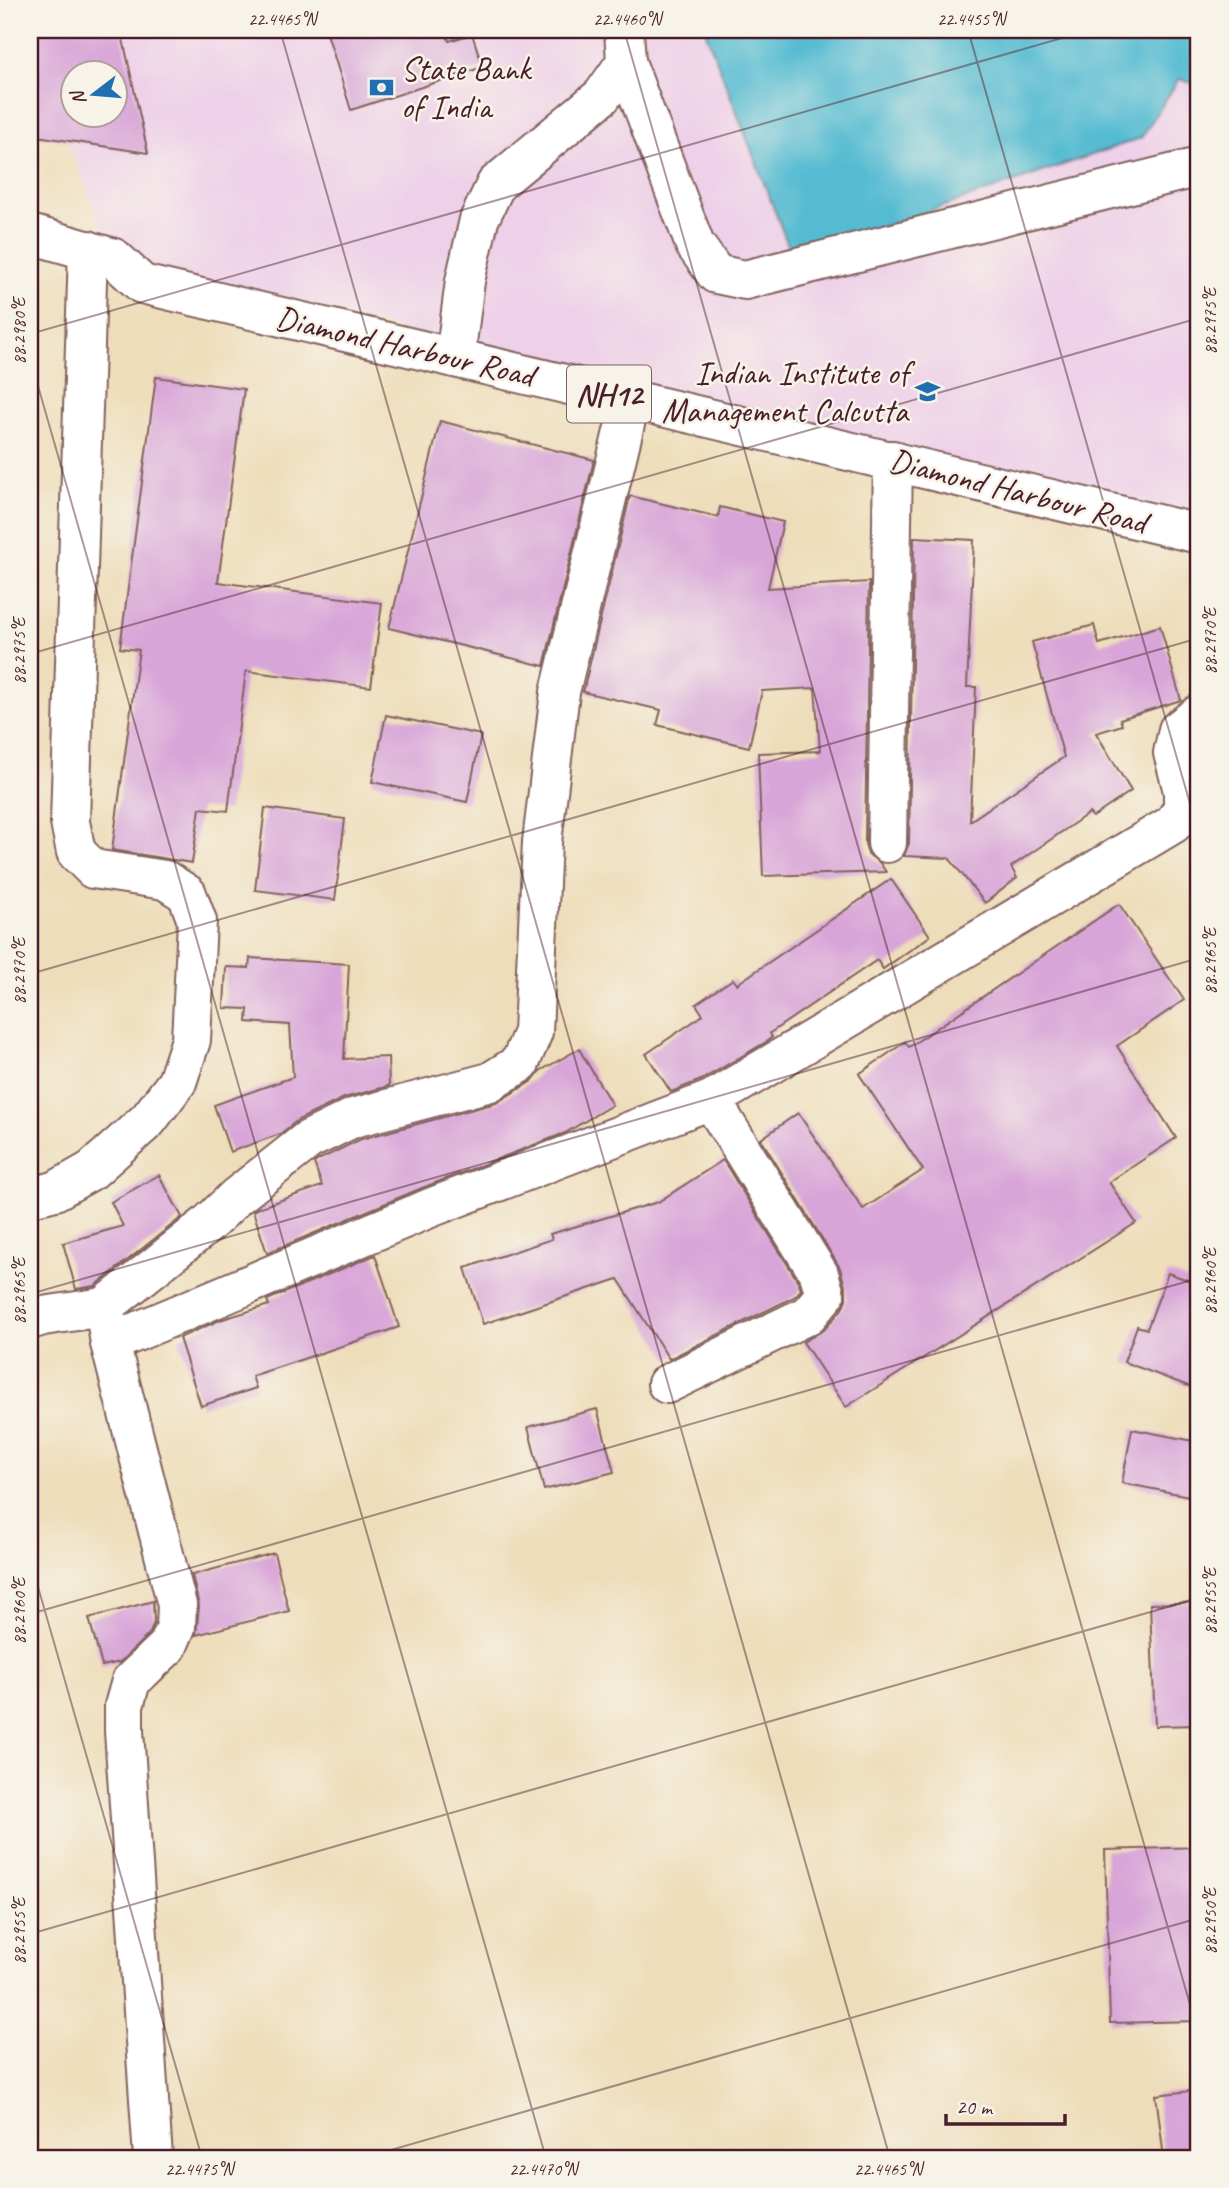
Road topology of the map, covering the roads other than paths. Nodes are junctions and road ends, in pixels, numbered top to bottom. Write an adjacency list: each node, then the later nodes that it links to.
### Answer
1 (625, 46): 2 (main road); 5 (main road)
2 (1199, 167)
3 (30, 233): 4 (main road, Diamond Harbour Road / NH12)
4 (88, 250): 5 (main road, Diamond Harbour Road / NH12); 12 (main road)
5 (455, 358): 6 (main road, Diamond Harbour Road / NH12)
6 (631, 399): 7 (main road, Diamond Harbour Road / NH12); 14 (main road)
7 (893, 460): 8 (main road, Diamond Harbour Road / NH12); 10 (main road)
8 (1199, 534)
9 (1199, 714): 11 (main road)
10 (887, 843)
11 (711, 1100): 14 (main road); 15 (main road)
12 (30, 1197)
13 (30, 1320): 14 (main road)
14 (107, 1325): 16 (main road)
15 (667, 1384)
16 (153, 2158)

